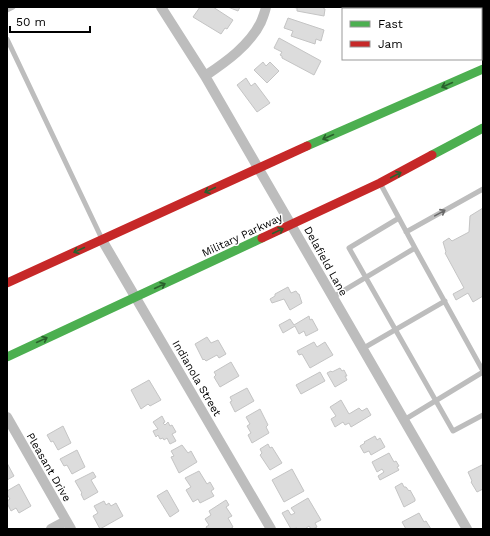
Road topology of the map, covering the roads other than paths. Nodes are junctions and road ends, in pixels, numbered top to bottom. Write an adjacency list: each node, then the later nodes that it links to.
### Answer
1 (13, 7): 4 (lane)
2 (161, 7): 7 (street, Delafield Lane)
3 (266, 7): 7 (street)
4 (7, 10)
5 (7, 39): 15 (lane)
6 (483, 70): 9 (main road, one-way to 9)
7 (205, 76): 9 (street, Delafield Lane)
8 (483, 128): 10 (main road, Military Parkway, one-way to 8)
9 (258, 168): 13 (street, Delafield Lane); 15 (main road, one-way to 15)
10 (380, 183): 12 (lane); 13 (main road, Military Parkway)
11 (483, 189): 14 (lane, one-way to 11)
12 (399, 218): 14 (lane); 17 (lane)
13 (292, 225): 19 (main road, Military Parkway, one-way to 13); 20 (street, Delafield Lane)
14 (406, 232): 16 (lane)
15 (102, 240): 18 (main road, one-way to 18); 19 (street, Indianola Street)
16 (415, 248): 17 (lane); 21 (lane)
17 (365, 277): 20 (lane); 22 (lane)
18 (7, 283)
19 (136, 297): 24 (main road, Military Parkway, one-way to 19); 32 (street, Indianola Street)
20 (333, 297): 23 (street, Delafield Lane)
21 (445, 301): 22 (lane); 25 (lane)
22 (395, 329): 23 (lane); 26 (lane)
23 (362, 349): 29 (street, Delafield Lane)
24 (7, 357)
25 (483, 372): 26 (lane)
26 (436, 402): 27 (lane); 29 (lane)
27 (483, 415)
28 (7, 417): 30 (street, Pleasant Drive)
29 (404, 420): 33 (street, Delafield Lane)
30 (69, 525): 31 (street)
31 (51, 529)
32 (271, 529)
33 (467, 529)

